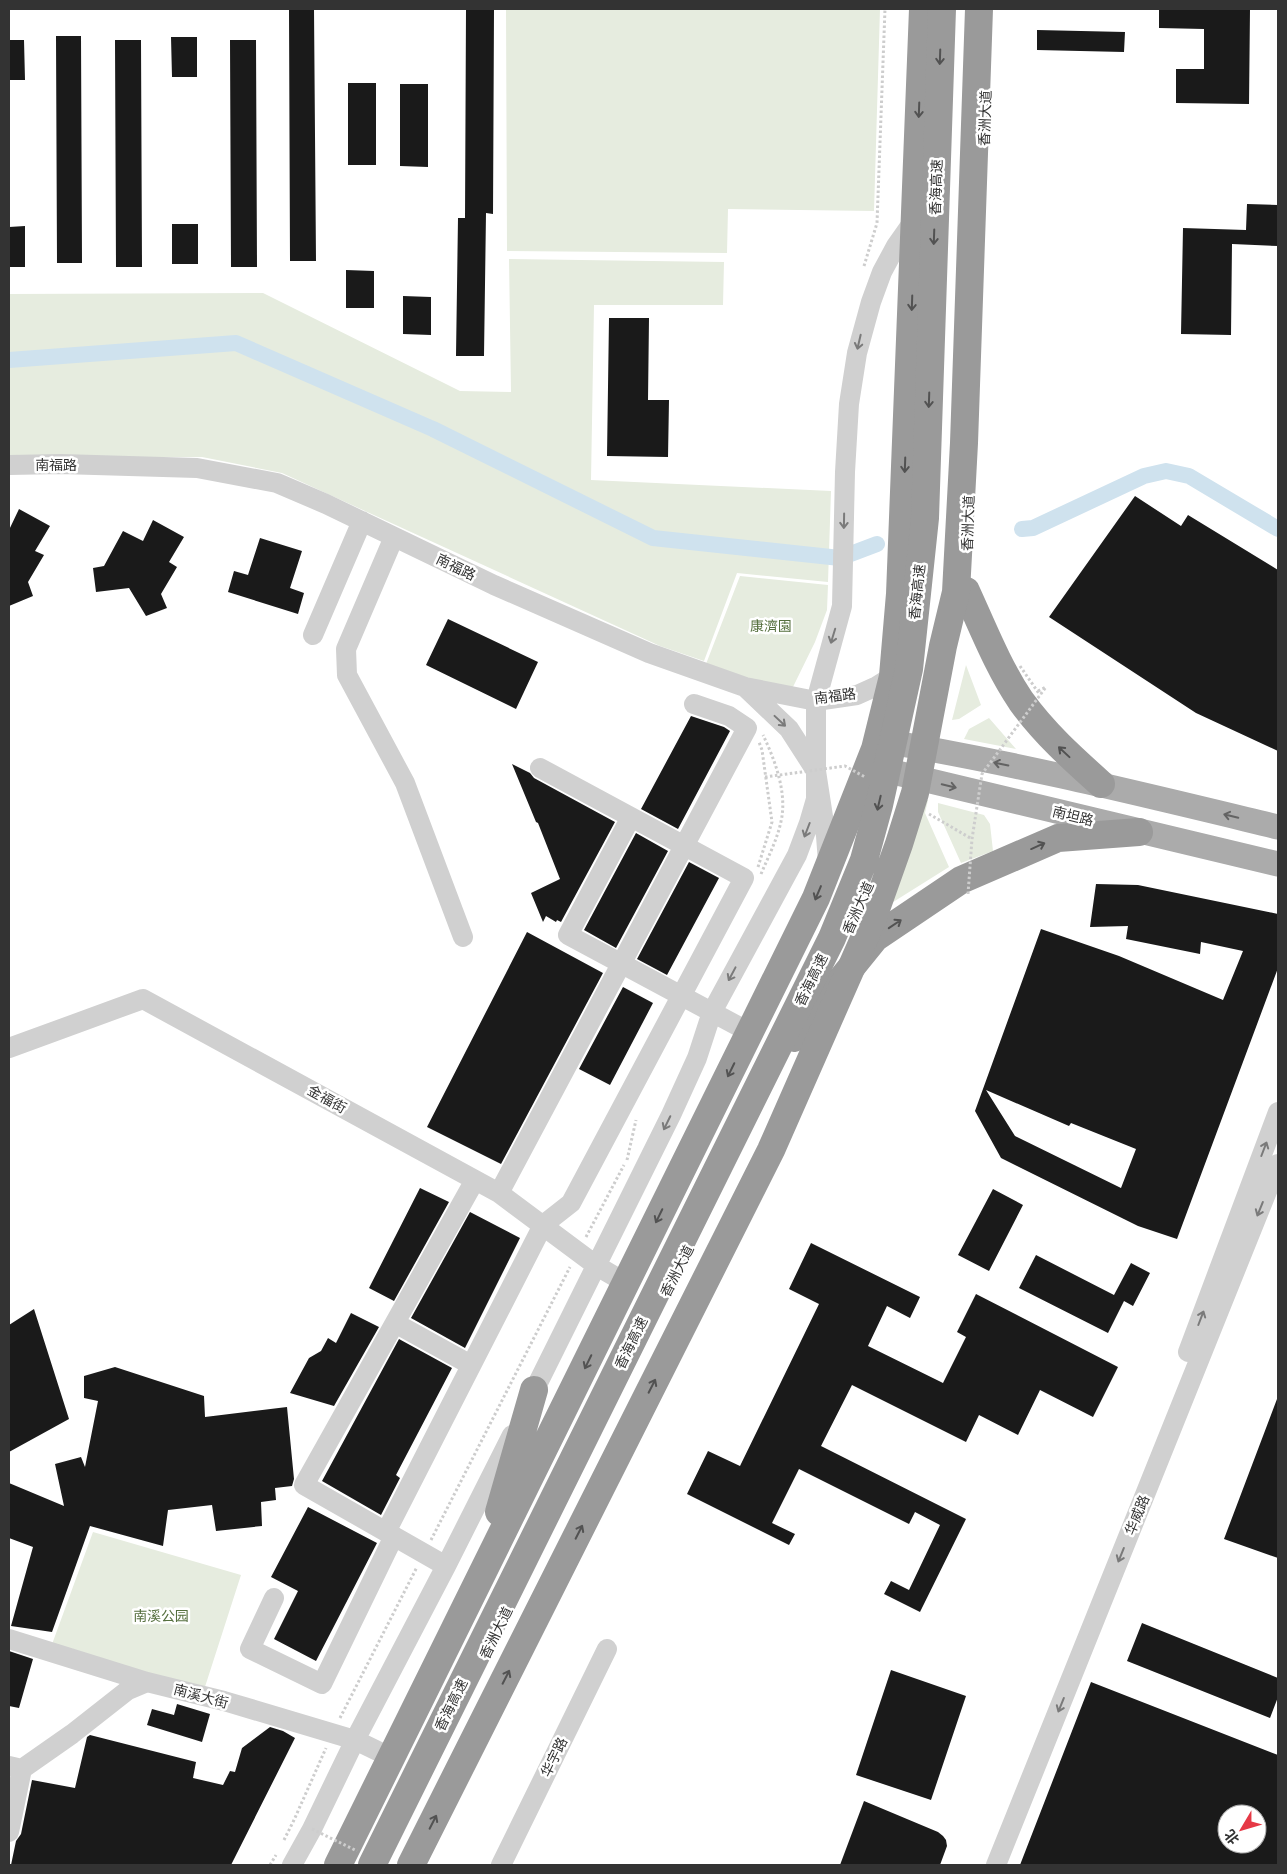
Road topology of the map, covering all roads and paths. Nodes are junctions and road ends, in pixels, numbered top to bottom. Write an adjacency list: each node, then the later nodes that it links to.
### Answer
1 (885, 9): 7 (path)
2 (924, 9): 6 (highway, one-way to 6)
3 (942, 9): 66 (highway, 香海高速, one-way to 66, bridge)
4 (978, 9): 68 (highway, one-way to 4, bridge)
5 (990, 9): 11 (highway, 香洲大道)
6 (915, 219): 14 (highway, one-way to 14); 18 (street, one-way to 18)
7 (863, 268)
8 (9, 465): 9 (street, 南福路)
9 (362, 521): 10 (street, 南福路); 12 (street)
10 (394, 537): 15 (street, 南福路); 36 (street)
11 (966, 591): 22 (highway, 香洲大道); 27 (highway, one-way to 11)
12 (313, 634)
13 (1020, 666): 17 (path, bridge)
14 (893, 676): 18 (street, 南福路); 21 (highway)
15 (744, 687): 18 (street, 南福路); 25 (street, one-way to 25)
16 (1046, 687): 17 (path, bridge)
17 (1040, 694): 35 (path, bridge)
18 (816, 701): 25 (street)
19 (694, 704): 31 (street)
20 (756, 735): 34 (path)
21 (877, 740): 22 (main road); 23 (highway)
22 (925, 748): 26 (highway, 香洲大道); 27 (main road, one-way to 22)
23 (868, 766): 26 (main road, 南坦路); 33 (highway)
24 (540, 768): 28 (street)
25 (816, 771): 33 (street); 39 (street, one-way to 39)
26 (914, 777): 30 (main road, 南坦路, one-way to 30); 41 (highway, 香洲大道)
27 (1101, 784): 29 (main road, one-way to 27)
28 (631, 817): 31 (street); 37 (street)
29 (1278, 827)
30 (1139, 832): 32 (main road, 南坦路); 41 (highway, one-way to 30)
31 (685, 846): 37 (street); 38 (street)
32 (1278, 864)
33 (828, 867): 40 (highway, one-way to 40)
34 (756, 874)
35 (968, 894)
36 (463, 937)
37 (622, 964): 38 (street); 46 (street)
38 (682, 996): 39 (street); 47 (street)
39 (712, 1012): 40 (street); 48 (street, one-way to 48)
40 (749, 1032): 49 (highway, one-way to 49)
41 (794, 1038): 66 (highway, 香洲大道)
42 (9, 1048): 45 (street, 金福街)
43 (1278, 1112): 53 (street, one-way to 43)
44 (1278, 1164): 70 (street, 华威路, one-way to 70)
45 (475, 1180): 46 (street, 金福街); 50 (street)
46 (500, 1193): 47 (street, 金福街)
47 (542, 1225): 48 (street, 金福街); 51 (street)
48 (597, 1266): 49 (street, 金福街); 52 (street)
49 (626, 1283): 56 (highway, one-way to 56)
50 (395, 1323): 51 (street); 54 (street)
51 (471, 1365): 54 (street)
52 (534, 1390): 55 (street); 56 (highway)
53 (1141, 1478)
54 (390, 1534): 55 (street); 57 (street)
55 (446, 1566): 61 (street)
56 (480, 1580): 62 (highway)
57 (274, 1598)
58 (9, 1639): 60 (street, 南溪大街)
59 (607, 1648): 69 (street, 华宇路)
60 (147, 1682): 61 (street, 南溪大街); 63 (street)
61 (355, 1740): 62 (street, 南溪大街); 64 (street)
62 (392, 1758): 66 (highway)
63 (15, 1767): 65 (street)
64 (312, 1829): 66 (path, bridge); 67 (street)
65 (9, 1832)
66 (363, 1862)
67 (292, 1865)
68 (411, 1865)
69 (501, 1865)
70 (996, 1865)

